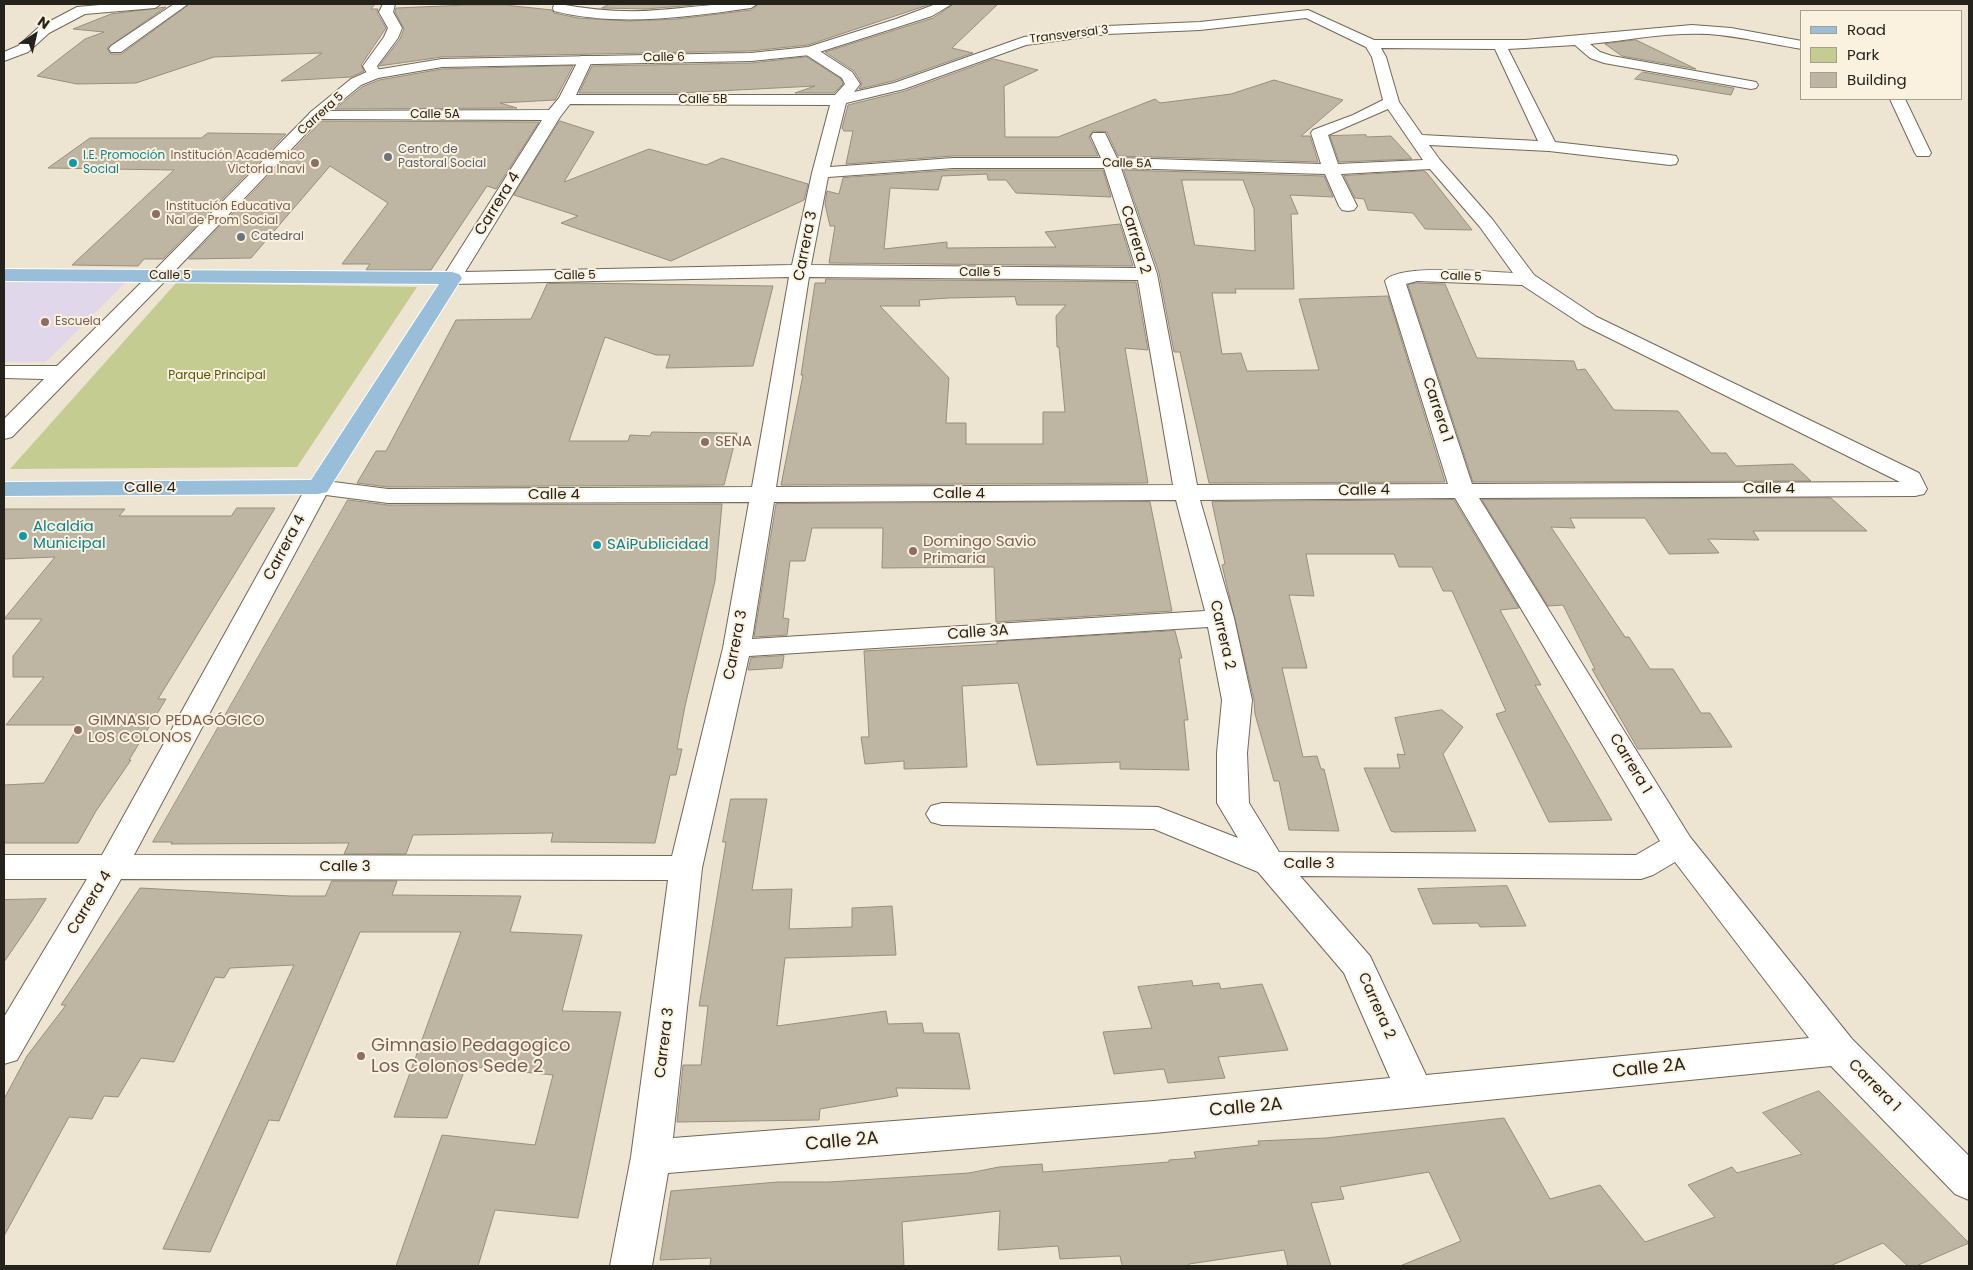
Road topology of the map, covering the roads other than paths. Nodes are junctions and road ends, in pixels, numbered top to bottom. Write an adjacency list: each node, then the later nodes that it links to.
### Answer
1 (156, 4): 15 (street)
2 (182, 4): 13 (street)
3 (389, 4): 17 (street)
4 (751, 4): 7 (street)
5 (946, 4): 14 (street, Calle 6)
6 (559, 8): 7 (street)
7 (686, 9)
8 (1311, 9): 10 (street); 20 (street, Transversal 3)
9 (1578, 41): 11 (street); 12 (street); 18 (street)
10 (1372, 44): 12 (street); 22 (street)
11 (1800, 45)
12 (1500, 46): 27 (street)
13 (116, 50)
14 (810, 51): 16 (street, Calle 6); 20 (street, Carrera 3)
15 (4, 57)
16 (586, 59): 17 (street, Calle 6); 19 (street, Carrera 4)
17 (374, 74): 23 (street, Carrera 5)
18 (1751, 85)
19 (566, 100): 20 (street, Calle 5B); 24 (street, Carrera 4)
20 (839, 100): 33 (street, Carrera 3)
21 (1898, 100): 28 (street)
22 (1391, 102): 26 (street); 32 (street)
23 (317, 114): 24 (street, Calle 5A); 38 (street, Carrera 5)
24 (553, 115): 39 (street, Carrera 4)
25 (1100, 136): 30 (street, Carrera 2)
26 (1416, 140): 27 (street); 31 (street)
27 (1549, 146): 29 (street)
28 (1923, 153)
29 (1670, 160)
30 (1111, 163): 32 (street, Calle 5A); 33 (street, Calle 5A); 36 (street, Carrera 2)
31 (1434, 164): 32 (street, Calle 5A); 40 (street)
32 (1331, 168): 34 (street)
33 (820, 173): 35 (street, Carrera 3)
34 (1348, 206)
35 (800, 271): 36 (street, Calle 5); 39 (street, Calle 5); 49 (street, Carrera 3)
36 (1147, 274): 48 (street, Carrera 2)
37 (4, 275): 38 (main road, Calle 5)
38 (159, 276): 39 (main road, Calle 5); 43 (street, Carrera 5)
39 (452, 278): 45 (main road, Carrera 4)
40 (1527, 279): 41 (street, Calle 5); 47 (street, Calle 4)
41 (1395, 281): 47 (street, Carrera 1)
42 (4, 372): 43 (street)
43 (63, 373): 44 (street, Carrera 5)
44 (4, 432)
45 (318, 487): 46 (main road, Calle 4); 49 (street, Calle 4); 55 (street, Carrera 4)
46 (4, 489)
47 (1462, 490): 48 (street, Calle 4); 53 (street, Carrera 1)
48 (1186, 493): 49 (street, Calle 4); 50 (street, Carrera 2)
49 (762, 495): 51 (street, Carrera 3)
50 (1220, 618): 51 (street, Calle 3A); 54 (street, Carrera 2)
51 (737, 648): 57 (street, Carrera 3)
52 (942, 814): 54 (street, Calle 3)
53 (1679, 845): 54 (street, Calle 3); 59 (street, Carrera 1)
54 (1270, 864): 60 (street, Carrera 2)
55 (112, 866): 56 (street, Calle 3); 57 (street, Calle 3); 58 (street, Carrera 4)
56 (4, 867)
57 (686, 868): 61 (street, Carrera 3)
58 (4, 1049)
59 (1839, 1050): 60 (street, Calle 2A); 62 (street, Carrera 1)
60 (1415, 1092): 61 (street, Calle 2A)
61 (652, 1158): 63 (street, Carrera 3)
62 (1969, 1182)
63 (630, 1266)

